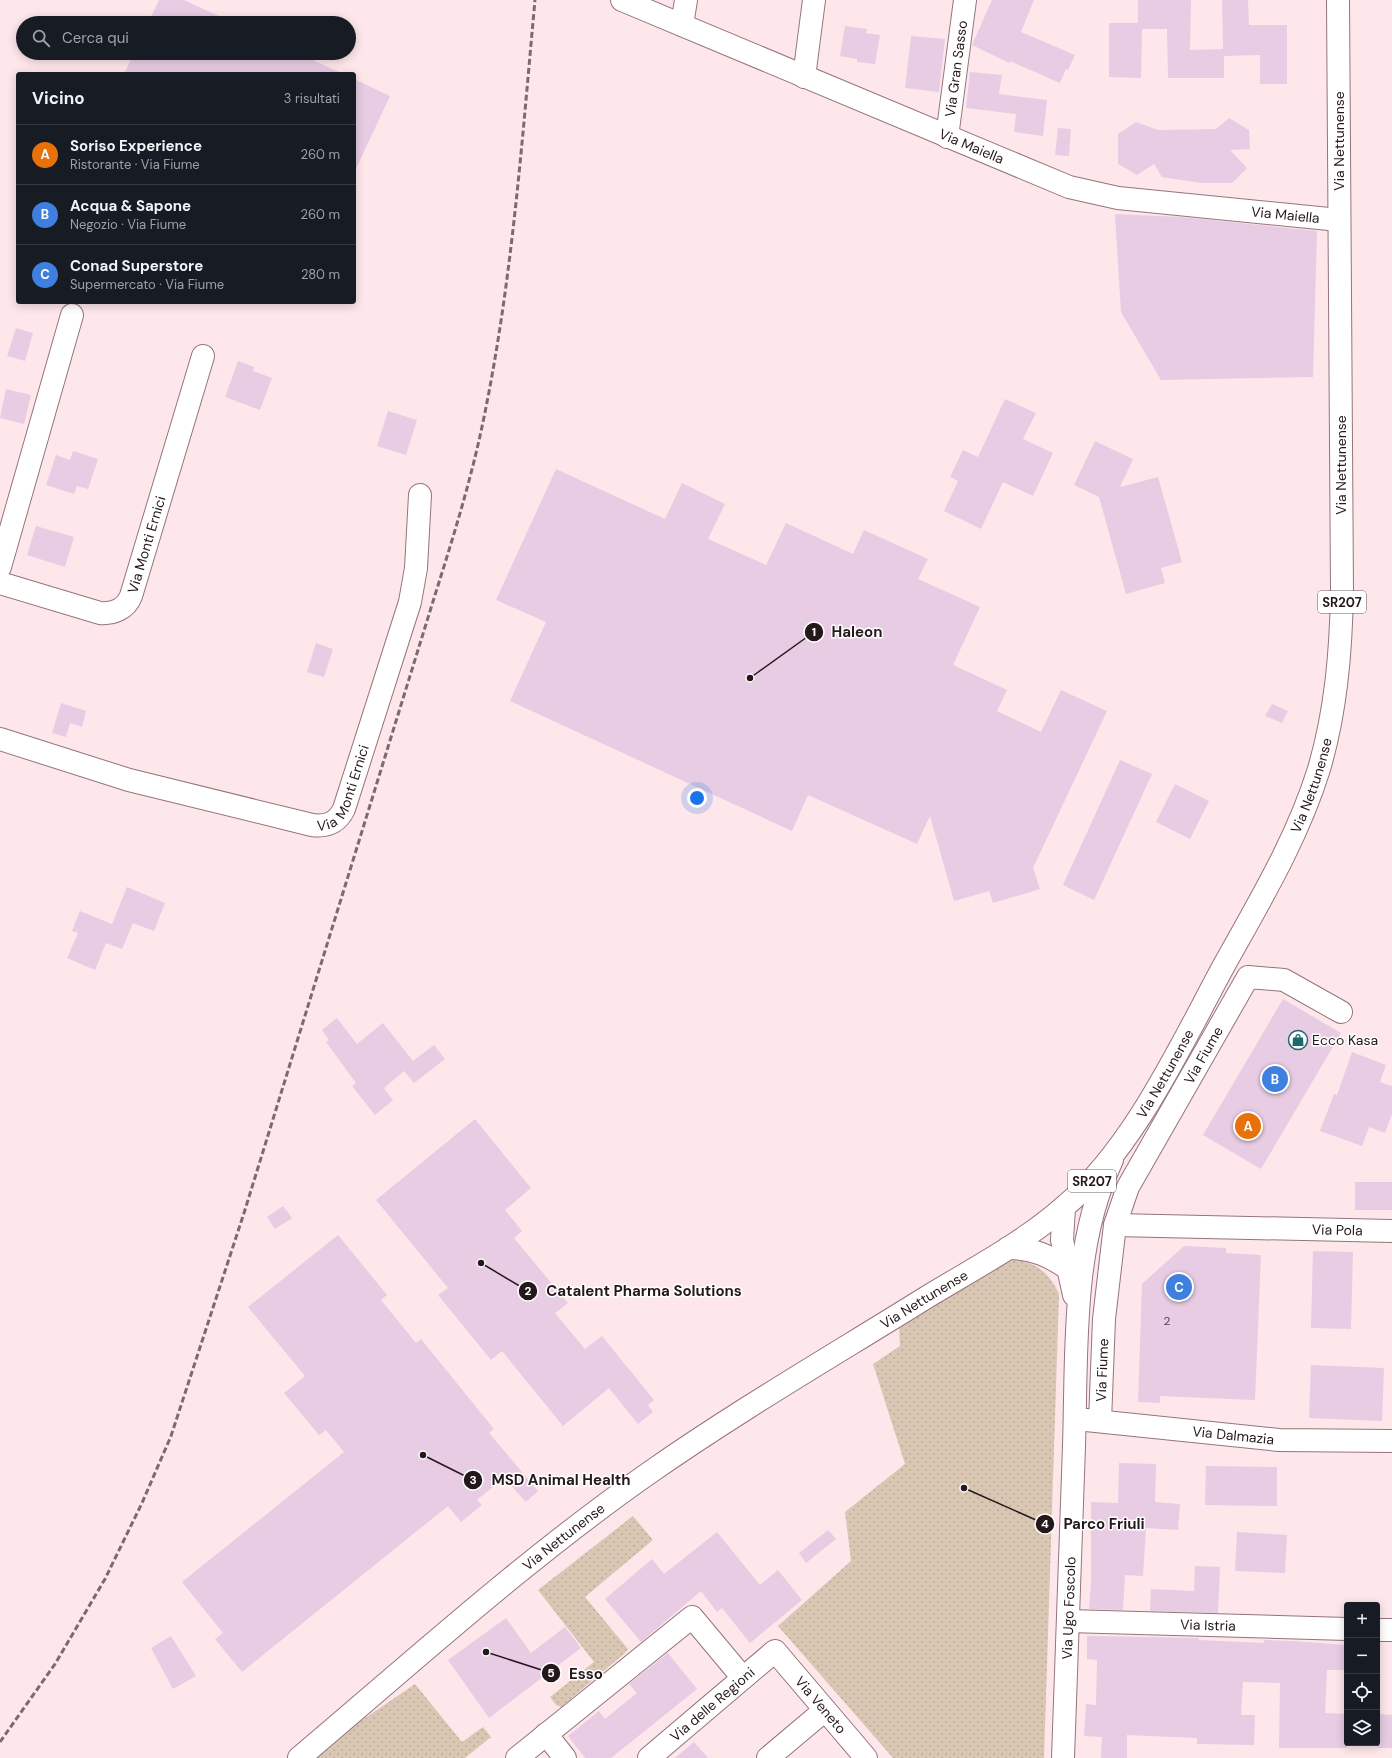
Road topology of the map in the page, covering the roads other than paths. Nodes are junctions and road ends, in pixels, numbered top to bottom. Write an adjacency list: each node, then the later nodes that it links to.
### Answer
1 (622, 0): 6 (street, Via Maiella)
2 (686, 0): 6 (street)
3 (814, 0): 7 (street)
4 (965, 0): 8 (street, Via Gran Sasso)
5 (1338, 0): 9 (street, Via Nettunense / SR207)
6 (682, 25): 7 (street, Via Maiella)
7 (804, 76): 8 (street, Via Maiella)
8 (947, 137): 9 (street, Via Maiella)
9 (1339, 220): 17 (street, Via Nettunense / SR207)
10 (72, 315): 13 (street)
11 (202, 356): 14 (street, Via Monti Ernici)
12 (420, 496): 15 (street, Via Monti Ernici)
13 (0, 567)
14 (0, 583)
15 (0, 739)
16 (1341, 1012): 19 (street, Via Fiume)
17 (1116, 1151): 18 (street, Via Nettunense / SR207); 22 (street, Via Ugo Foscolo)
18 (1064, 1208): 21 (street, Via Nettunense / SR207); 22 (street, Via Ugo Foscolo)
19 (1115, 1225): 20 (street, Via Pola); 23 (street, Via Fiume)
20 (1392, 1231)
21 (1008, 1248): 22 (street); 35 (street, Via Nettunense / SR207)
22 (1080, 1264): 23 (street); 24 (street, Via Ugo Foscolo)
23 (1109, 1271): 25 (street, Via Fiume)
24 (1075, 1420): 25 (street, Via Dalmazia); 27 (street, Via Ugo Foscolo)
25 (1100, 1421): 26 (street, Via Dalmazia)
26 (1392, 1441)
27 (1068, 1621): 28 (street, Via Istria); 41 (street, Via Ugo Foscolo)
28 (1344, 1629)
29 (1380, 1630): 30 (street)
30 (1392, 1630)
31 (775, 1651): 32 (street, Via delle Regioni); 33 (street, Via Veneto)
32 (743, 1678): 34 (street); 38 (street, Via delle Regioni)
33 (825, 1710): 39 (street); 40 (street, Via Veneto)
34 (546, 1734): 36 (street); 37 (street)
35 (299, 1758)
36 (517, 1758)
37 (565, 1758)
38 (648, 1758)
39 (768, 1758)
40 (866, 1758)
41 (1063, 1758)

